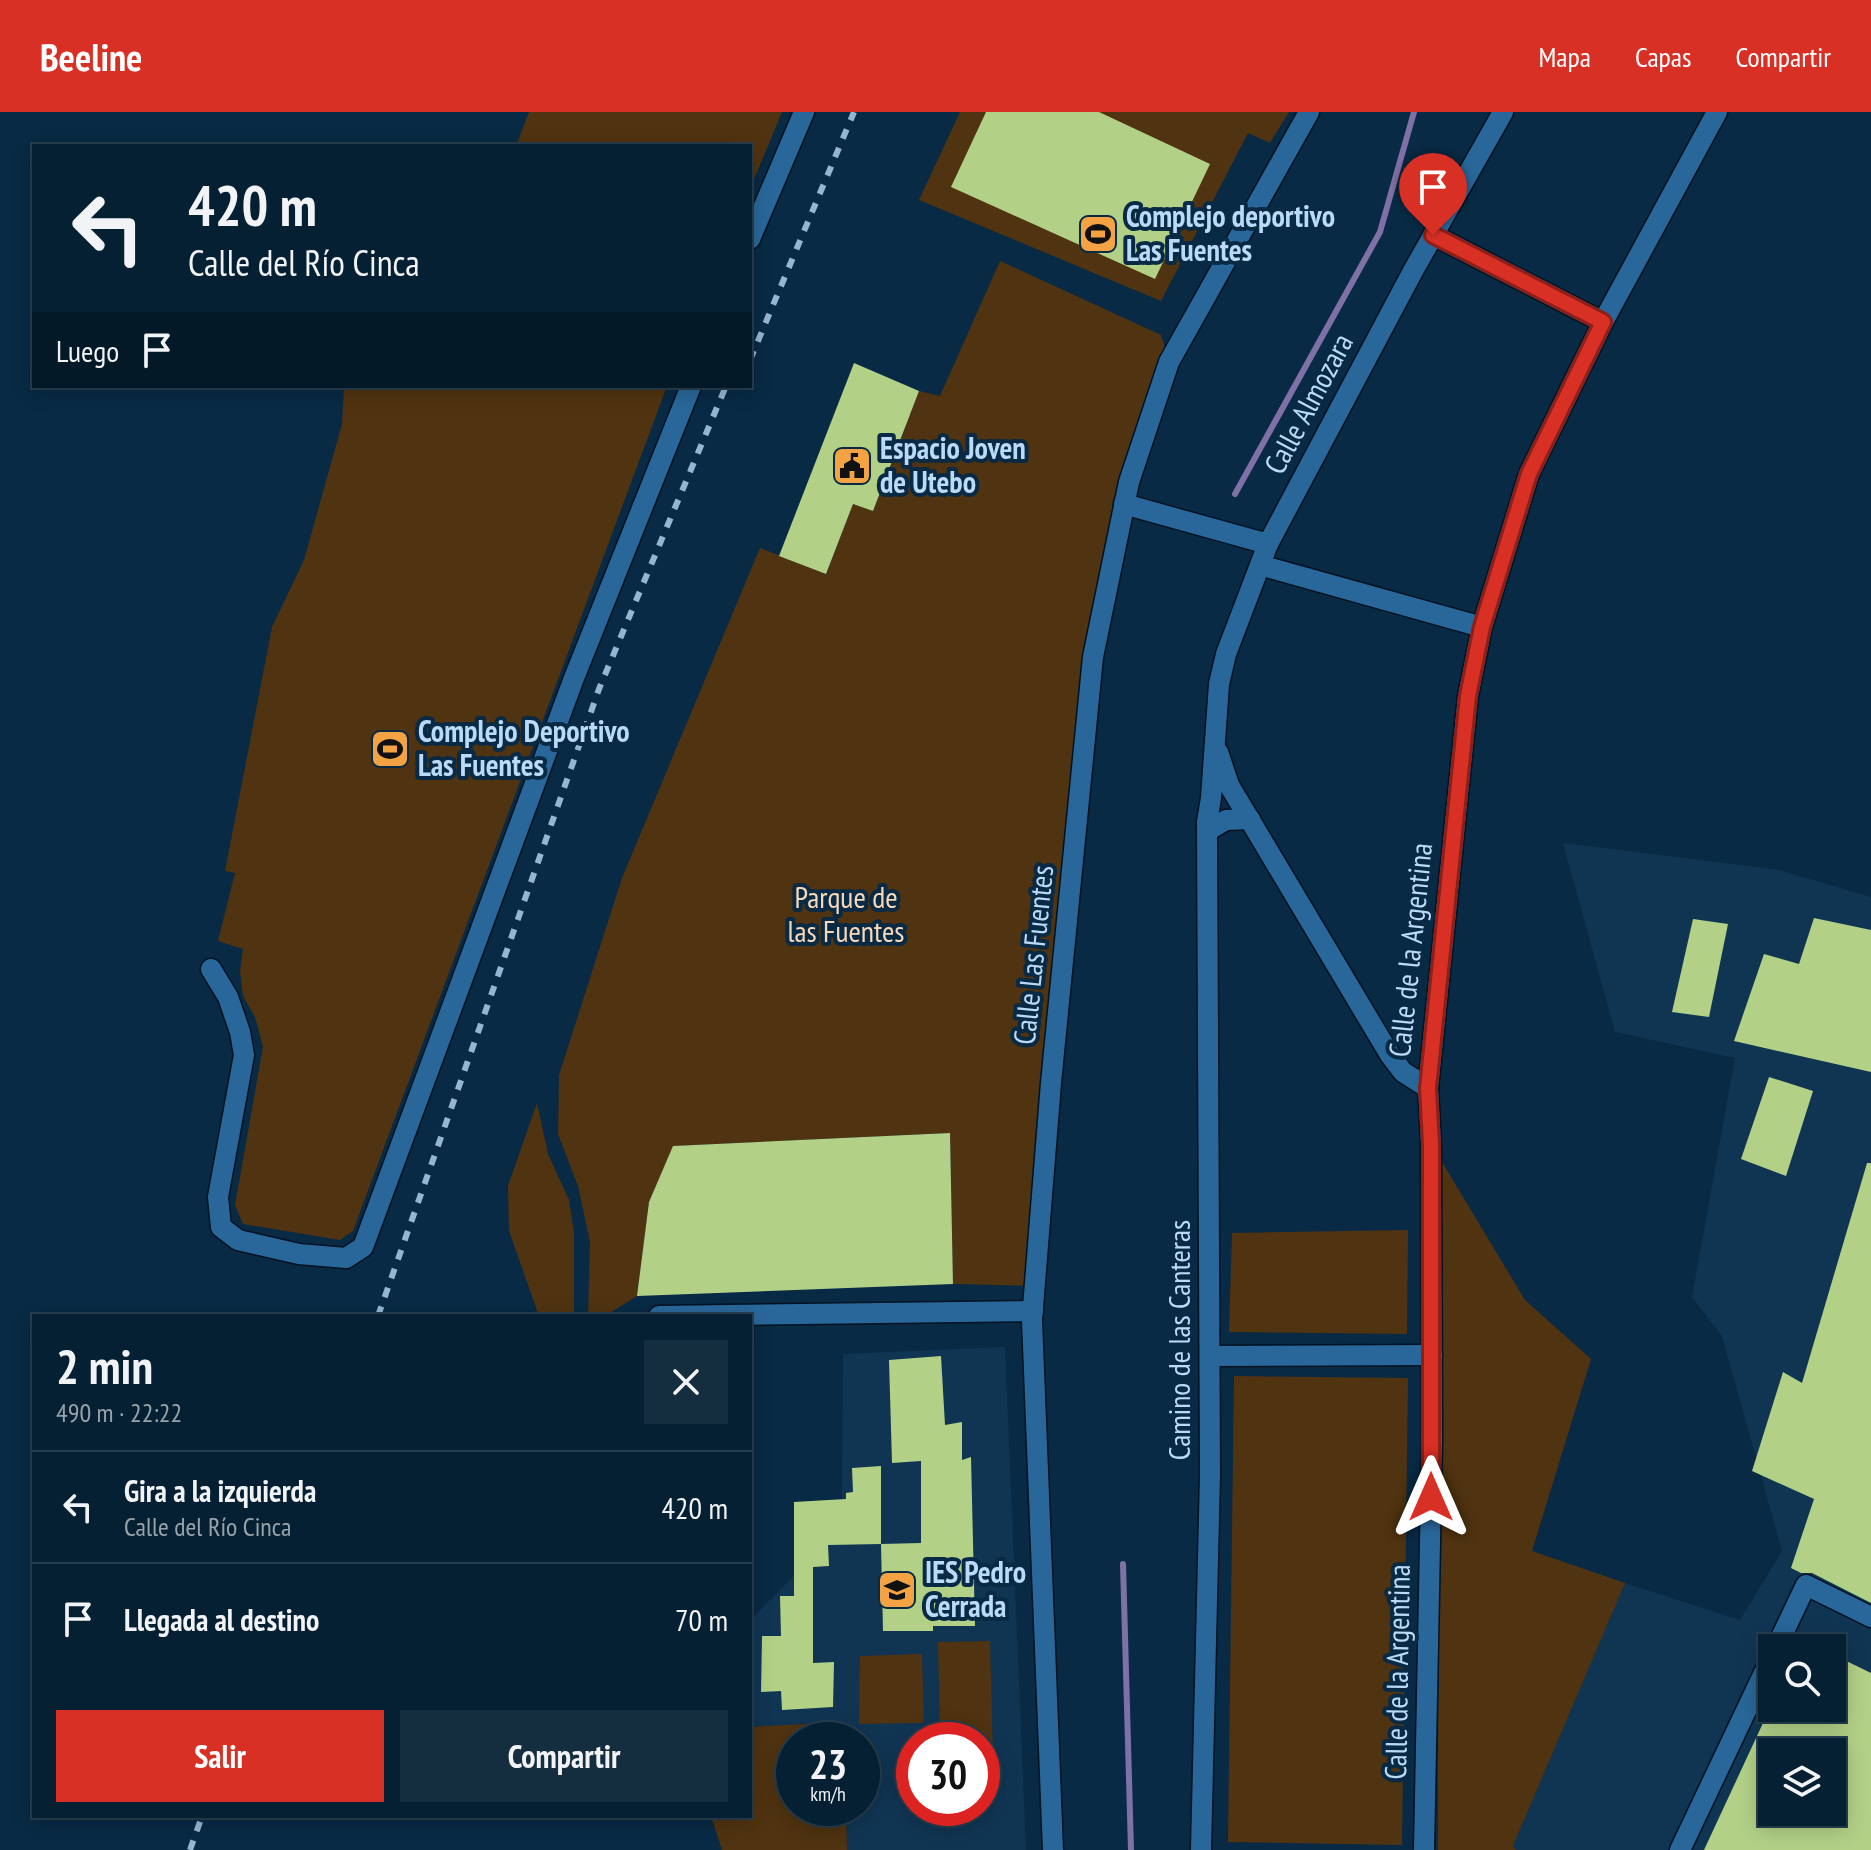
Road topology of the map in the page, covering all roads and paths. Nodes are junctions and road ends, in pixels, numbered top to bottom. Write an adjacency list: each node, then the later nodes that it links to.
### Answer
1 (804, 112): 5 (street)
2 (1309, 112): 9 (street, Calle Las Fuentes)
3 (1503, 112): 6 (street, Calle Almozara)
4 (1717, 112): 7 (street, Calle de la Argentina)
5 (752, 234)
6 (1433, 235): 7 (street); 10 (street, Calle Almozara)
7 (1603, 322): 12 (street, Calle de la Argentina)
8 (690, 388): 18 (street)
9 (1124, 504): 10 (street); 20 (street, Calle Las Fuentes)
10 (1268, 544): 11 (street, Calle Almozara)
11 (1260, 565): 12 (street); 13 (street, Calle Almozara)
12 (1482, 627): 19 (street, Calle de la Argentina)
13 (1214, 741): 14 (street); 15 (street, Camino de las Canteras)
14 (1238, 801): 15 (street); 16 (street)
15 (1209, 808): 17 (street, Camino de las Canteras)
16 (1250, 819): 17 (street); 19 (street)
17 (1209, 830): 23 (street, Camino de las Canteras)
18 (211, 969)
19 (1428, 1088): 22 (street, Calle de la Argentina)
20 (1033, 1311): 21 (street); 27 (street, Calle Las Fuentes)
21 (752, 1315)
22 (1432, 1355): 23 (street); 29 (street, Calle de la Argentina)
23 (1210, 1356): 28 (street, Camino de las Canteras)
24 (1871, 1617): 25 (street)
25 (1783, 1634)
26 (1758, 1686): 30 (street)
27 (1053, 1850)
28 (1201, 1850)
29 (1424, 1850)
30 (1680, 1850)

